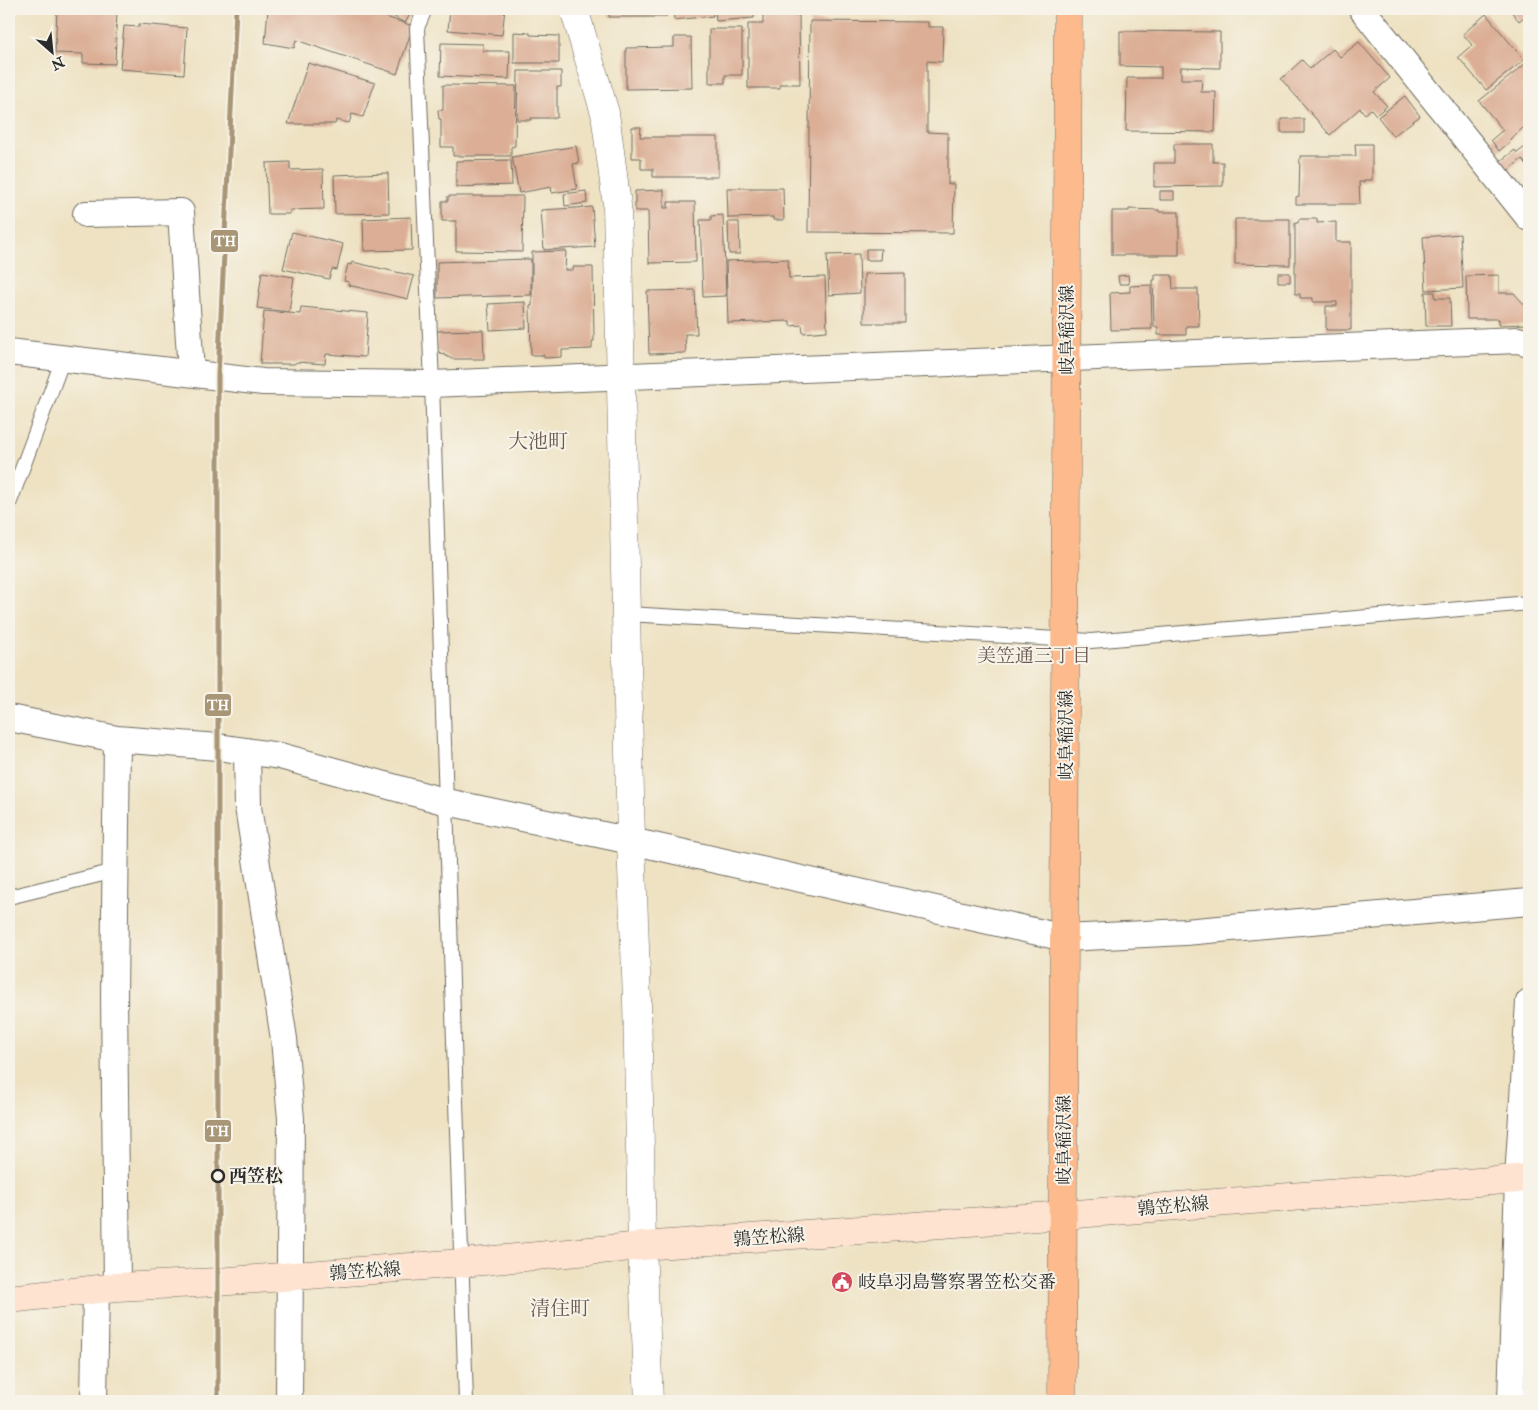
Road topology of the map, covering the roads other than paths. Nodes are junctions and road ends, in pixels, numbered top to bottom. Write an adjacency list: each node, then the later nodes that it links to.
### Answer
1 (425, 9): 13 (lane)
2 (574, 9): 12 (street)
3 (1068, 9): 9 (main road, 岐阜稲沢線)
4 (1362, 9): 6 (street)
5 (86, 214): 11 (street)
6 (1529, 218)
7 (1529, 343): 9 (street)
8 (9, 352): 10 (street)
9 (1067, 359): 12 (street); 17 (main road, 岐阜稲沢線)
10 (63, 360): 11 (street); 14 (lane)
11 (190, 373): 13 (street)
12 (622, 376): 13 (street); 16 (street)
13 (432, 384): 21 (lane)
14 (9, 504)
15 (1529, 604): 17 (lane)
16 (626, 614): 17 (lane); 22 (street)
17 (1066, 641): 26 (main road, 岐阜稲沢線)
18 (9, 718): 19 (street)
19 (117, 739): 20 (street); 23 (street)
20 (247, 751): 21 (street); 32 (street)
21 (447, 802): 22 (street); 31 (lane)
22 (631, 841): 26 (street); 30 (street)
23 (115, 871): 24 (lane); 33 (street)
24 (9, 897)
25 (1529, 902): 26 (street)
26 (1065, 938): 29 (main road, 岐阜稲沢線)
27 (1529, 1002): 28 (street)
28 (1524, 1178): 29 (main road, 鶉笠松線); 40 (street)
29 (1064, 1215): 30 (main road, 鶉笠松線); 39 (main road, 岐阜稲沢線)
30 (642, 1246): 31 (main road, 鶉笠松線); 38 (street)
31 (462, 1263): 32 (main road, 鶉笠松線); 37 (lane)
32 (290, 1276): 33 (main road, 鶉笠松線); 36 (street)
33 (106, 1288): 34 (main road, 鶉笠松線); 35 (street)
34 (9, 1299)
35 (94, 1401)
36 (289, 1401)
37 (466, 1401)
38 (649, 1401)
39 (1062, 1401)
40 (1511, 1401)

